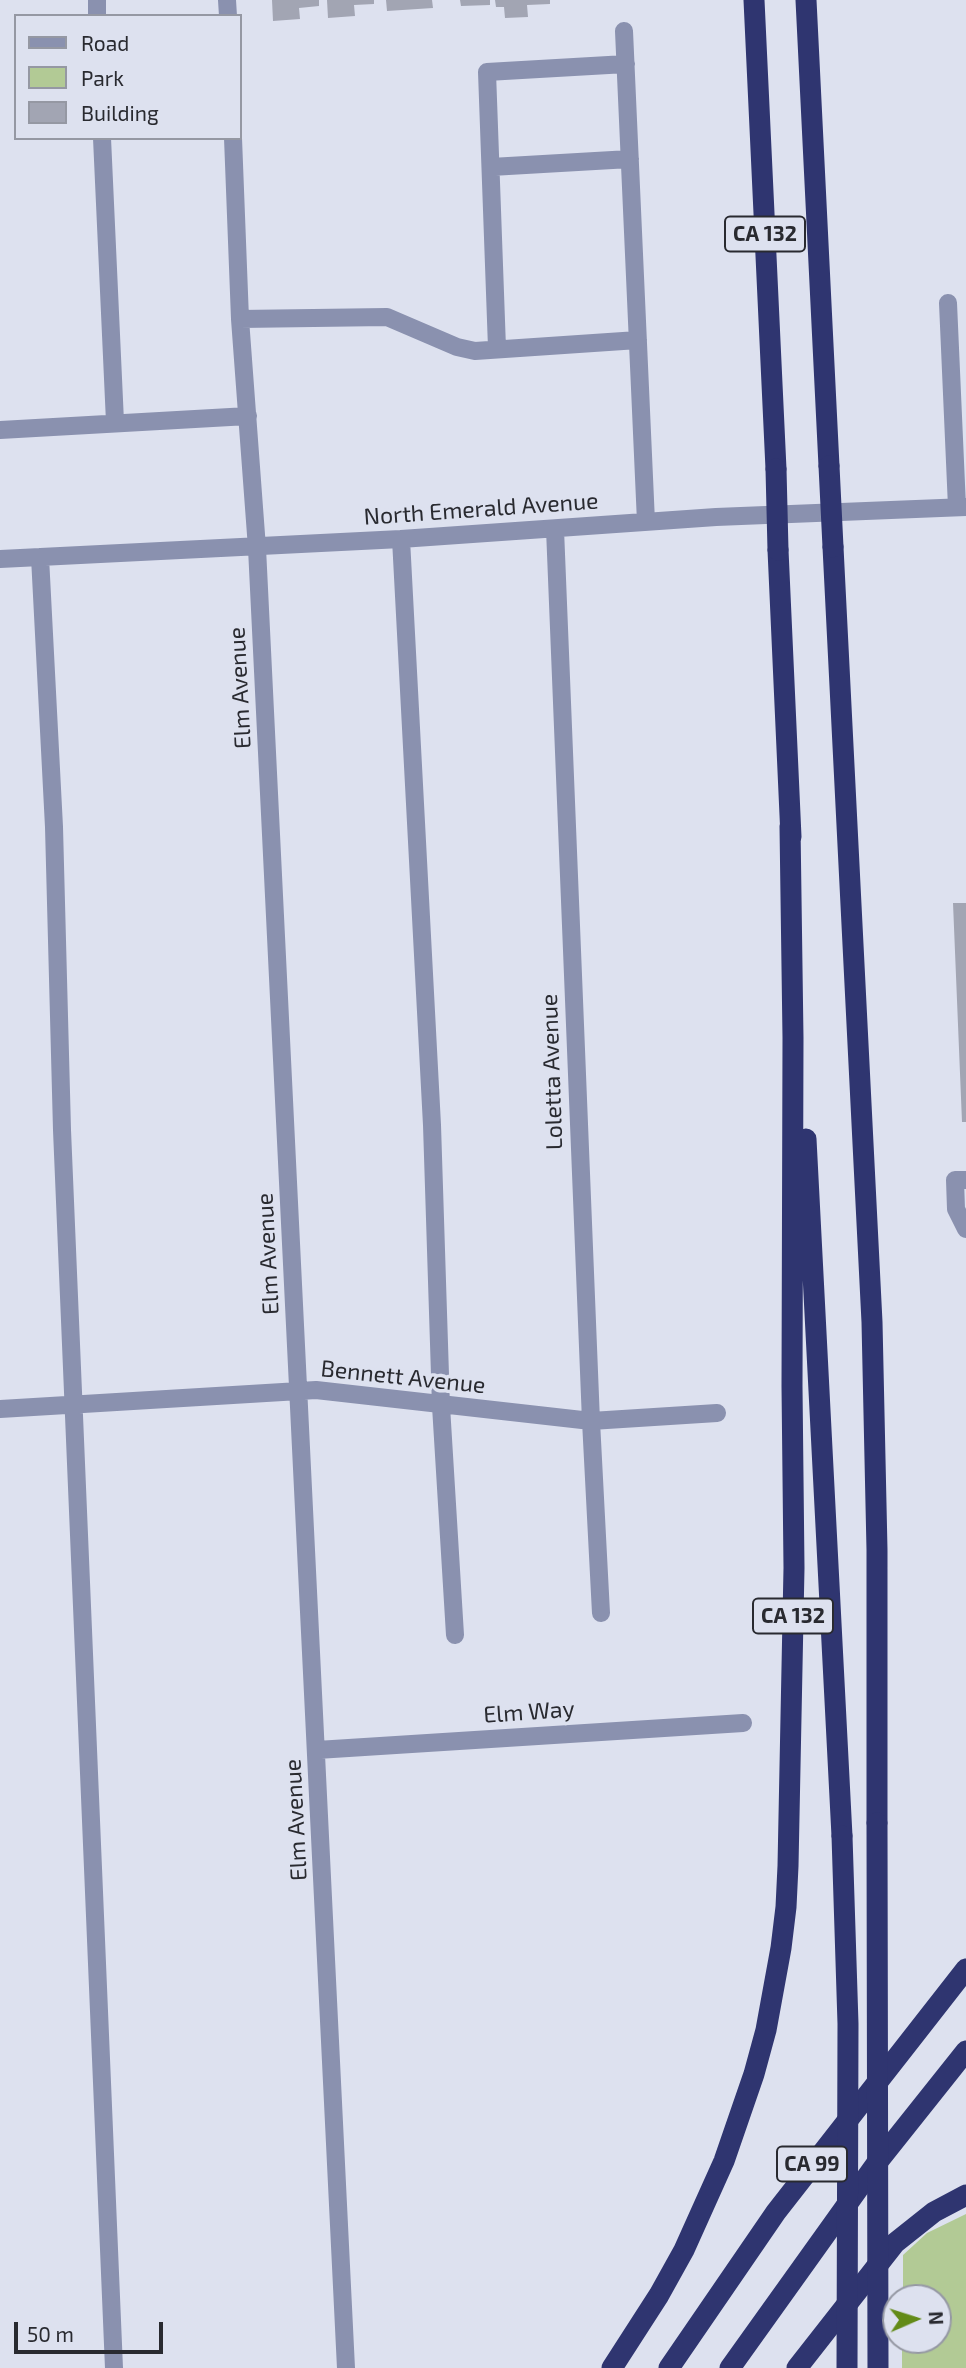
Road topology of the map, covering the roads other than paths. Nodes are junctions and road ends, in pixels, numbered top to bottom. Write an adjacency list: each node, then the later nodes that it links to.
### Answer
1 (754, 0): 23 (highway, CA 132, bridge)
2 (806, 0): 46 (highway, CA 132, bridge)
3 (624, 31): 4 (street)
4 (626, 64): 7 (street); 8 (street)
5 (102, 140): 14 (street)
6 (233, 140): 10 (street, Elm Avenue)
7 (630, 159): 8 (street); 11 (street)
8 (491, 167): 12 (street)
9 (948, 303): 16 (street)
10 (240, 319): 12 (street); 13 (street, Elm Avenue)
11 (638, 340): 12 (street); 17 (street)
12 (497, 348)
13 (248, 416): 14 (street); 20 (street, Elm Avenue)
14 (115, 422): 15 (street)
15 (0, 430)
16 (961, 507): 17 (street, North Emerald Avenue)
17 (646, 522): 18 (street, North Emerald Avenue)
18 (555, 529): 19 (street, North Emerald Avenue); 31 (street, Loletta Avenue)
19 (401, 539): 20 (street, North Emerald Avenue); 28 (street)
20 (257, 548): 21 (street, North Emerald Avenue); 26 (street, Elm Avenue)
21 (40, 557): 22 (street, North Emerald Avenue); 27 (street)
22 (0, 559)
23 (790, 826): 41 (highway, CA 132); 45 (highway, bridge)
24 (966, 1180): 25 (street)
25 (966, 1229)
26 (300, 1392): 27 (street, Bennett Avenue); 28 (street, Bennett Avenue); 35 (street, Elm Avenue)
27 (73, 1405): 29 (street, Bennett Avenue); 39 (street)
28 (441, 1405): 31 (street, Bennett Avenue); 33 (street)
29 (0, 1409)
30 (717, 1413): 31 (street, Bennett Avenue)
31 (591, 1420): 32 (street, Loletta Avenue)
32 (601, 1613)
33 (456, 1636)
34 (743, 1723): 35 (street, Elm Way)
35 (317, 1751): 40 (street, Elm Avenue)
36 (966, 1969): 42 (highway, CA 99)
37 (966, 2051): 43 (highway, CA 99)
38 (966, 2195): 44 (highway)
39 (114, 2368)
40 (346, 2368)
41 (612, 2368)
42 (669, 2368)
43 (730, 2368)
44 (797, 2368)
45 (847, 2368)
46 (878, 2368)

